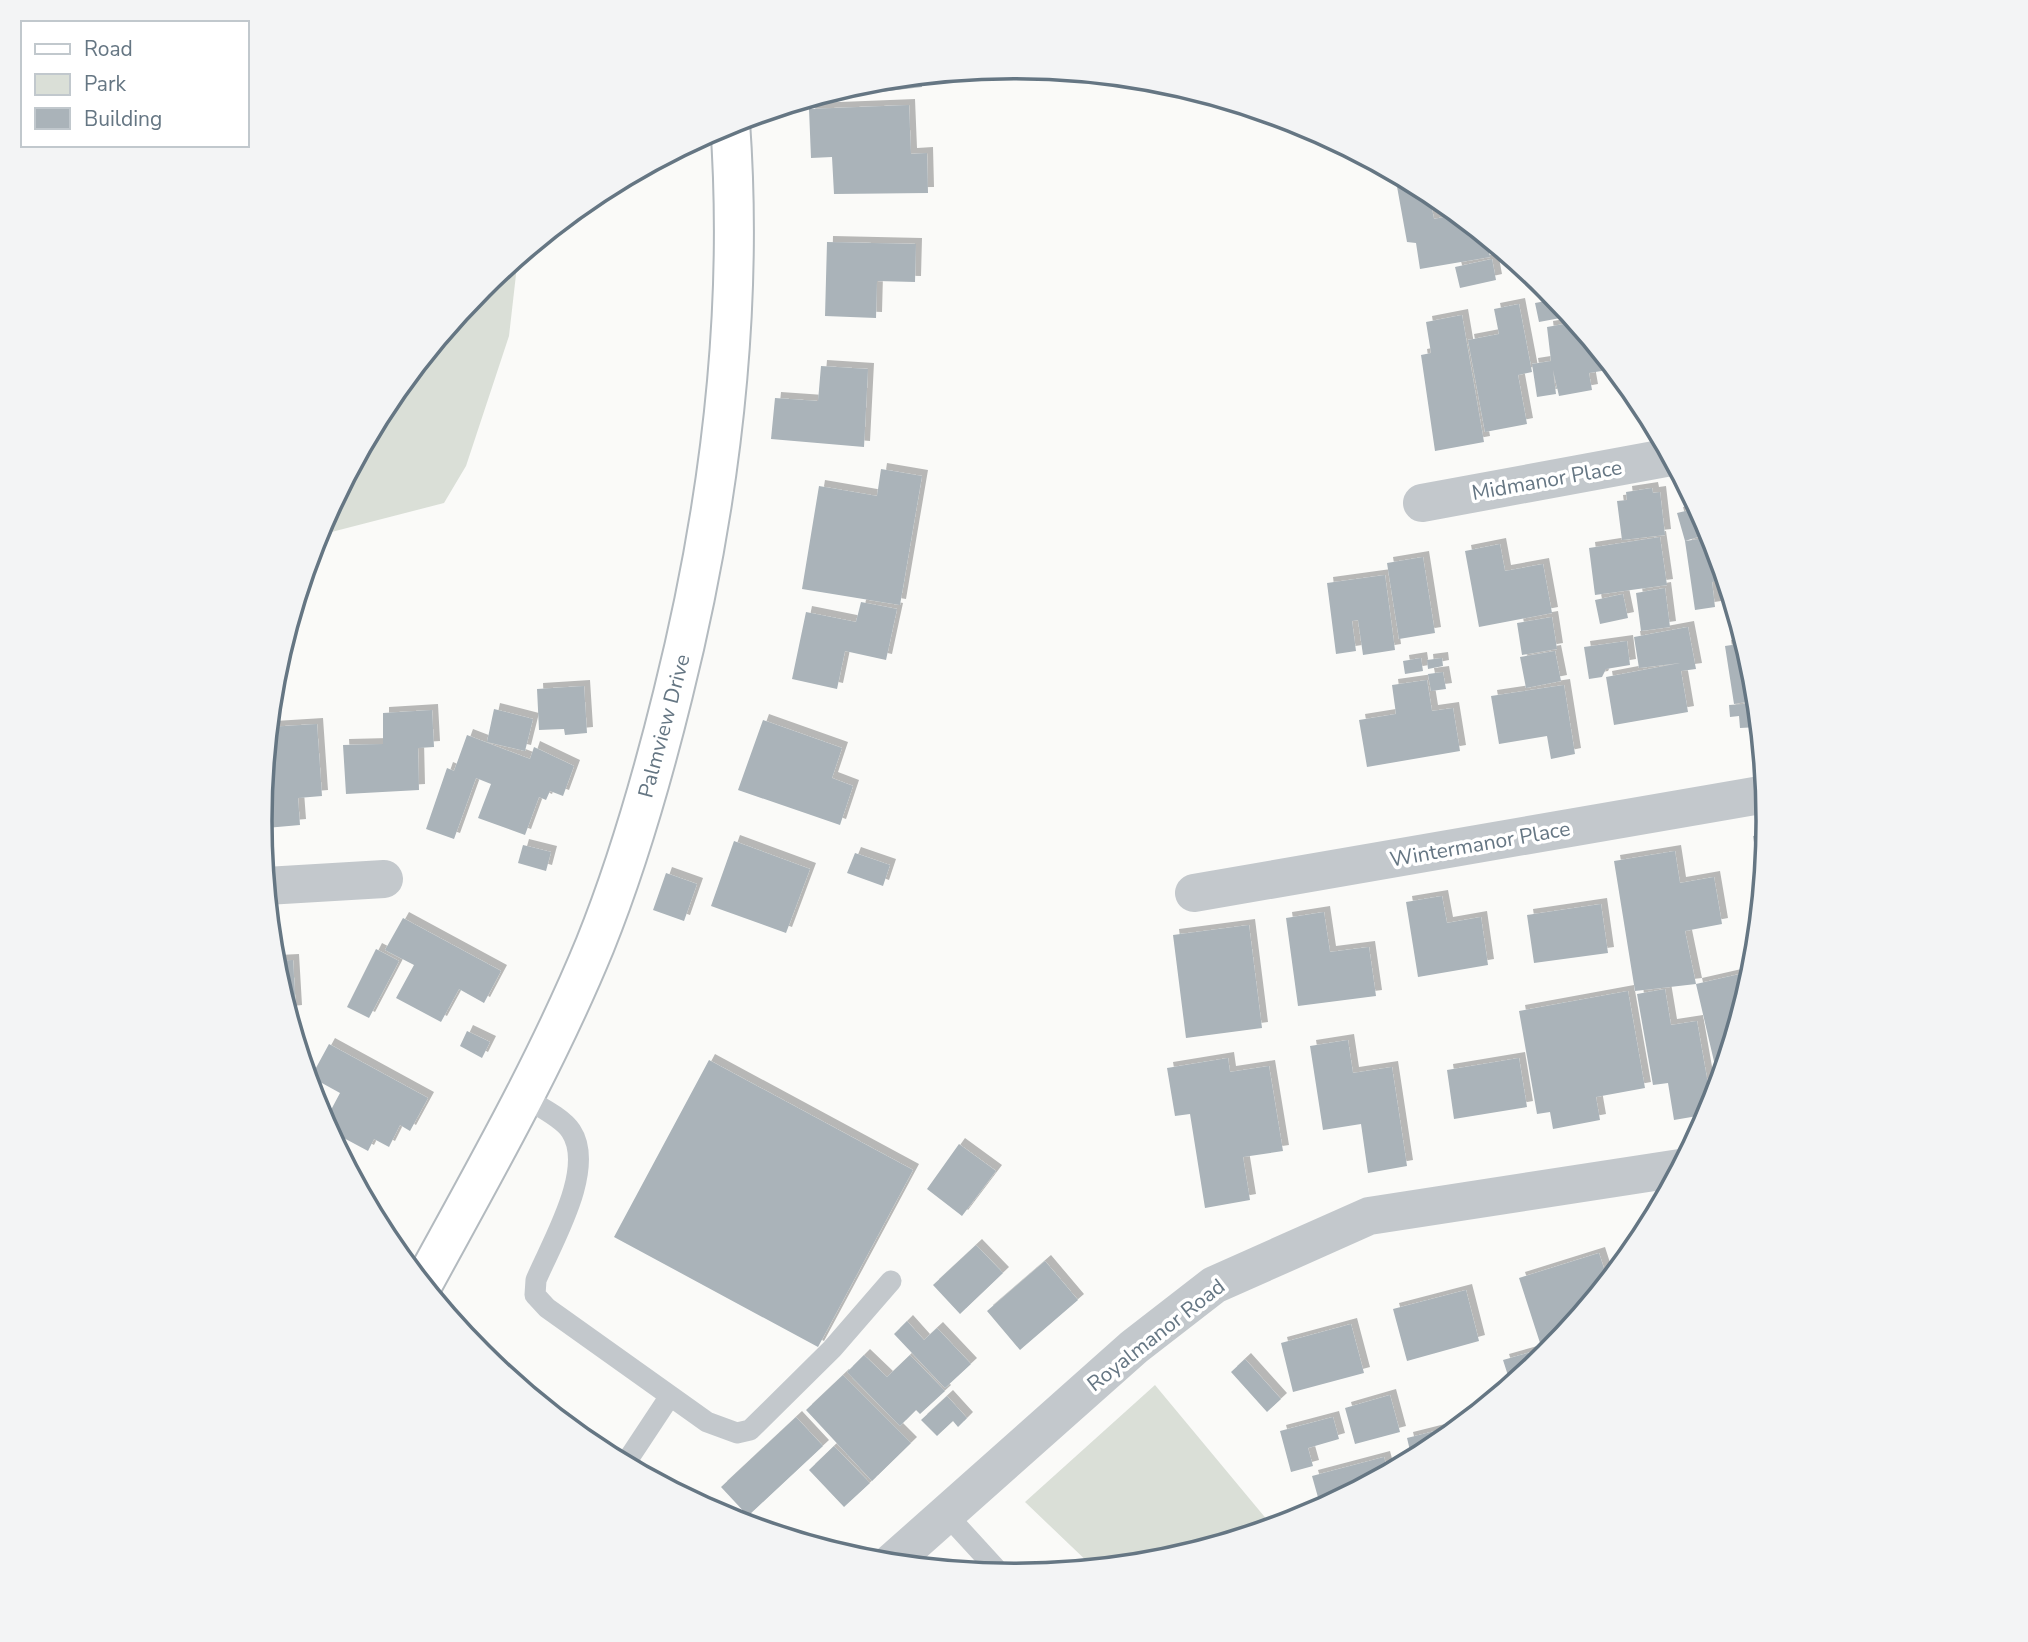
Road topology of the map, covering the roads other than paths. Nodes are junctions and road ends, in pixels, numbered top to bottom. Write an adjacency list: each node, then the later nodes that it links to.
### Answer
1 (731, 135): 8 (street, Palmview Drive)
2 (1662, 459): 3 (street, Midmanor Place)
3 (1422, 503)
4 (1755, 796): 7 (street, Wintermanor Place)
5 (384, 879): 6 (street)
6 (275, 885)
7 (1194, 893)
8 (522, 1096): 10 (street, Palmview Drive); 12 (lane)
9 (1666, 1176): 14 (street, Royalmanor Road)
10 (427, 1276)
11 (891, 1282): 12 (lane)
12 (670, 1396): 13 (lane)
13 (630, 1456)
14 (946, 1514): 15 (street, Royalmanor Road); 16 (lane)
15 (901, 1554)
16 (990, 1563)

